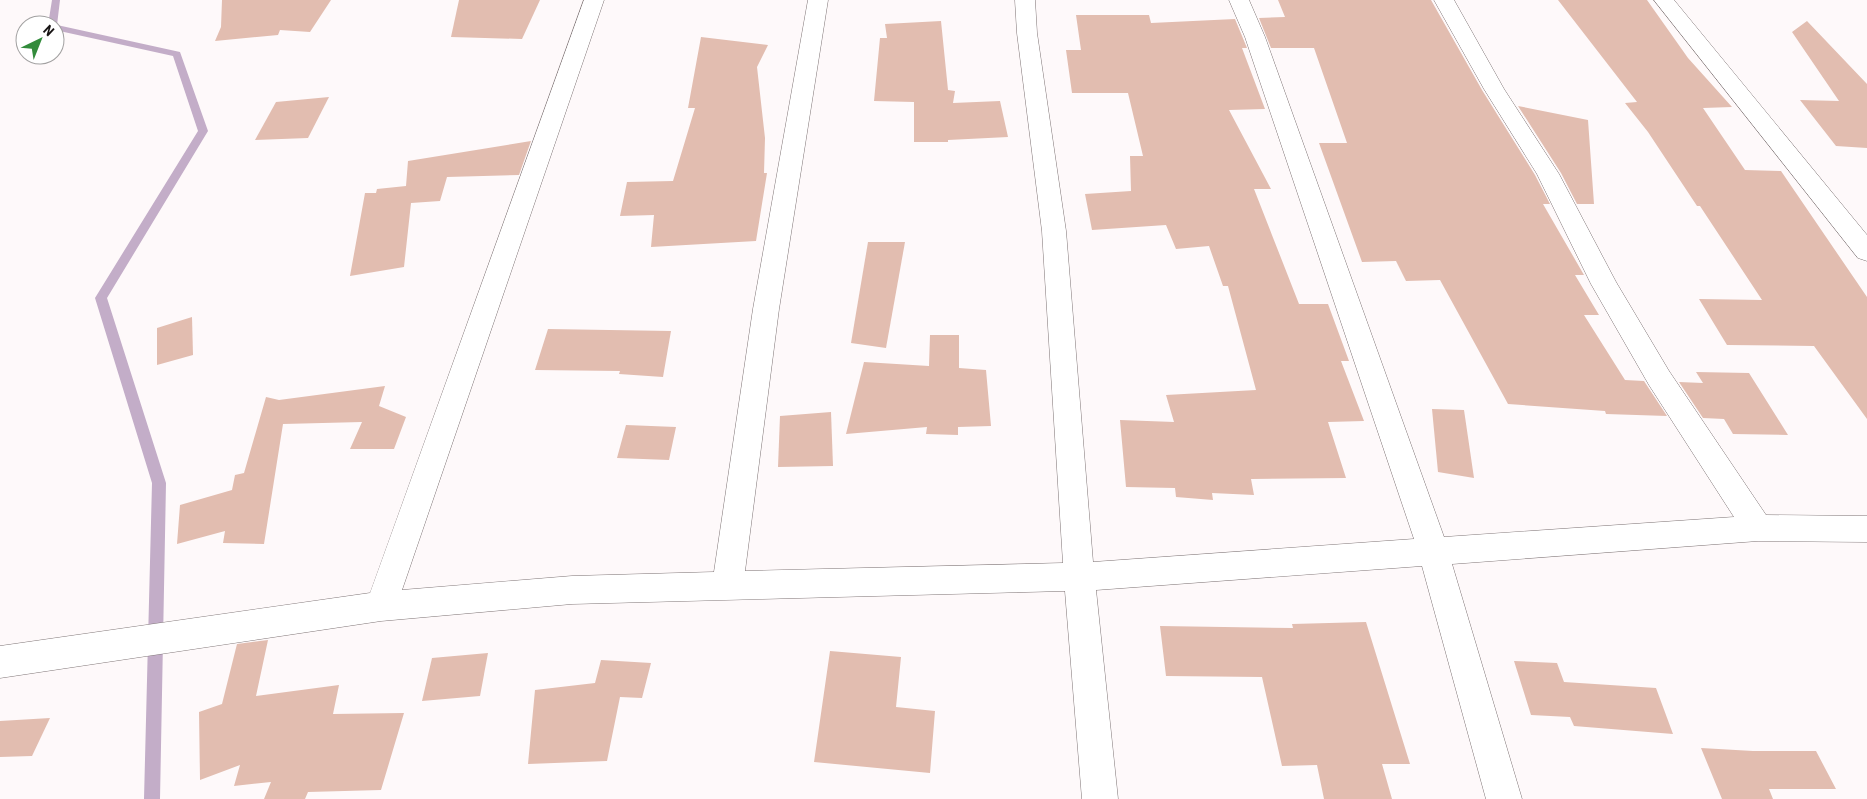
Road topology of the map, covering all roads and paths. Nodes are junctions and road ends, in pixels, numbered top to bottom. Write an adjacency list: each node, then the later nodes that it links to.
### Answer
1 (594, 0): 13 (street)
2 (818, 0): 12 (street)
3 (1026, 0): 11 (street)
4 (1239, 0): 10 (street)
5 (1444, 0): 8 (street)
6 (1664, 0): 7 (street)
7 (1867, 252)
8 (1758, 528): 9 (street); 10 (street)
9 (1867, 529)
10 (1433, 550): 11 (street); 16 (street)
11 (1080, 577): 12 (street); 15 (street)
12 (727, 587): 13 (street)
13 (381, 606): 14 (street)
14 (0, 662)
15 (1100, 799)
16 (1504, 799)

